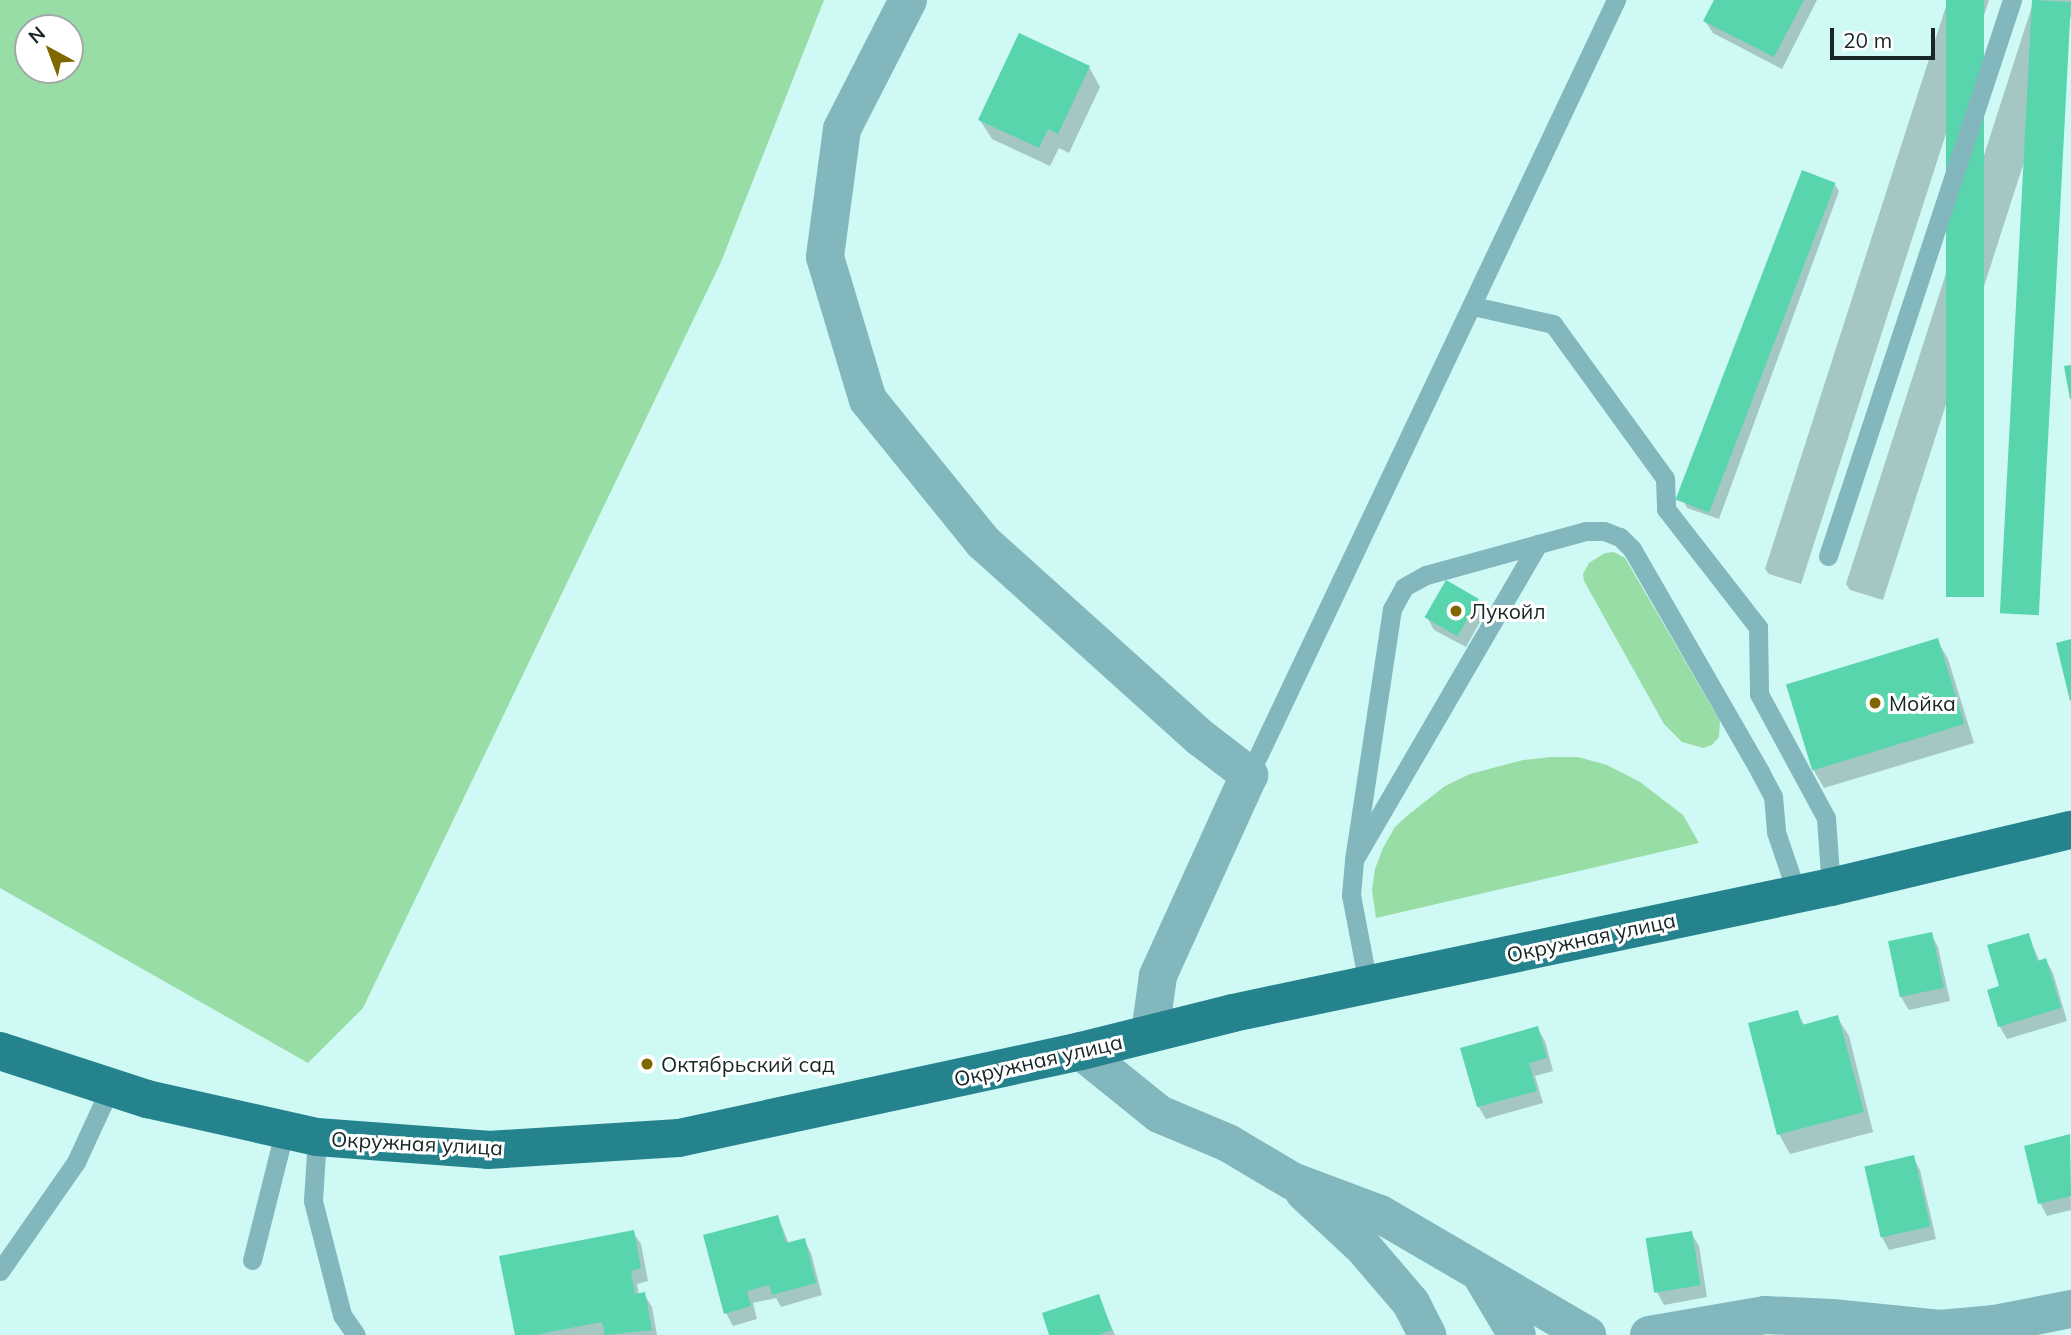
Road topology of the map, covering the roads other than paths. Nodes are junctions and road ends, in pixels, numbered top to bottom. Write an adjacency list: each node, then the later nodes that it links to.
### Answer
1 (908, 0): 7 (street)
2 (1616, 0): 4 (lane)
3 (2012, 0): 6 (lane)
4 (1473, 306): 7 (lane); 10 (lane)
5 (1538, 544): 9 (lane); 9 (lane); 10 (lane)
6 (1828, 556)
7 (1249, 775): 12 (street)
8 (2071, 830): 10 (main road, Окружная улица)
9 (1354, 860): 11 (lane)
10 (1814, 890): 11 (main road, Окружная улица)
11 (1368, 984): 12 (main road, Окружная улица)
12 (1150, 1033): 14 (main road, Окружная улица)
13 (0, 1051): 15 (main road, Окружная улица)
14 (1081, 1051): 16 (main road, Окружная улица); 17 (street)
15 (110, 1088): 16 (main road, Окружная улица); 19 (lane)
16 (301, 1133): 18 (lane); 23 (lane)
17 (1292, 1181): 20 (street); 24 (street)
18 (253, 1260)
19 (0, 1271)
20 (1482, 1276): 25 (street); 26 (street)
21 (2071, 1309): 22 (street)
22 (1827, 1326): 27 (street)
23 (356, 1335)
24 (1427, 1335)
25 (1517, 1335)
26 (1587, 1335)
27 (1649, 1335)

